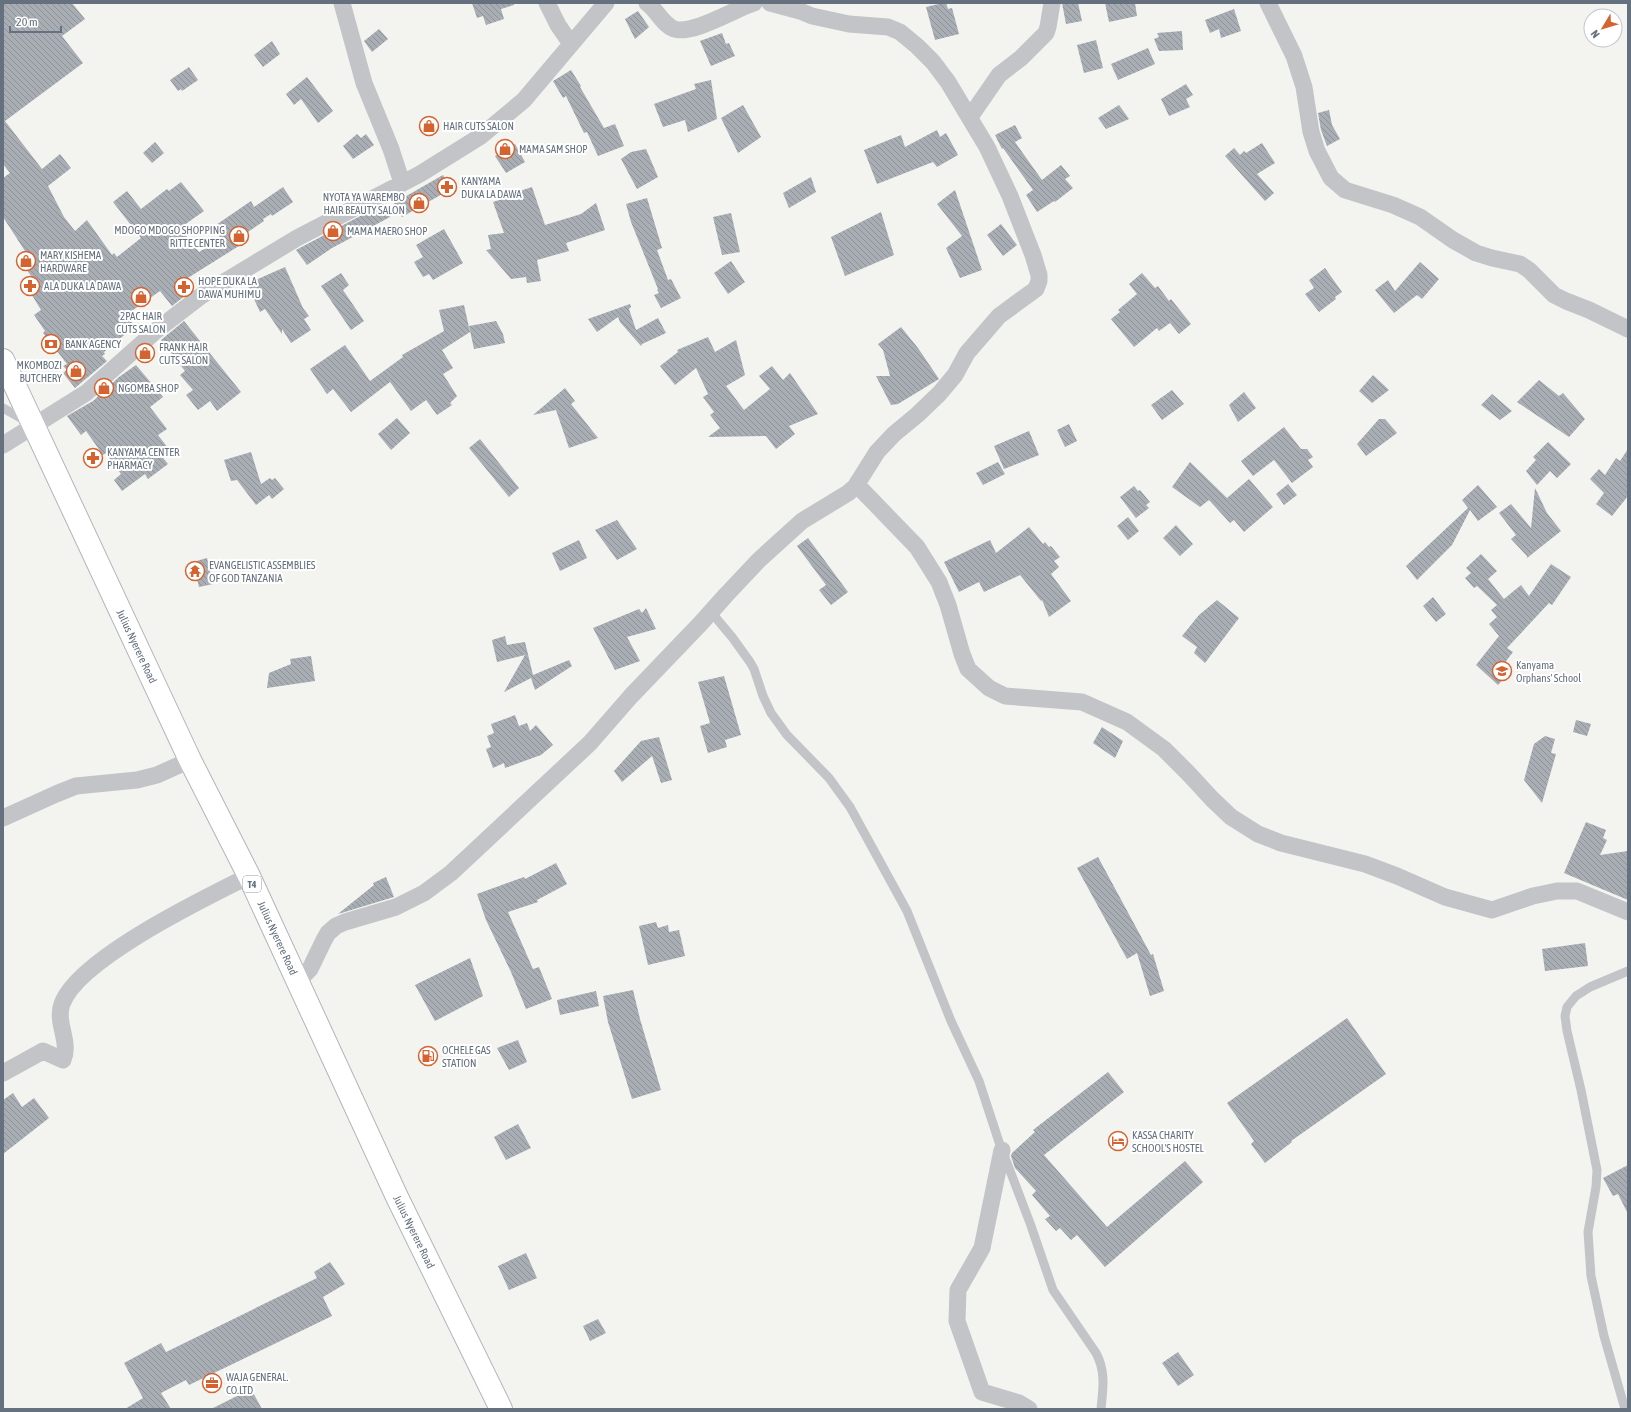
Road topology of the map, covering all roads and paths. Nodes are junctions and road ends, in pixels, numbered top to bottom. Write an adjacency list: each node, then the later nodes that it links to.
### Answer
1 (342, 3): 11 (street)
2 (547, 3): 9 (street)
3 (606, 3): 9 (street)
4 (647, 3): 5 (street)
5 (754, 3)
6 (770, 3): 10 (street)
7 (1052, 3): 10 (street)
8 (1268, 3): 12 (street)
9 (571, 44): 11 (street)
10 (970, 117): 17 (street)
11 (402, 183): 15 (street)
12 (1628, 329)
13 (3, 360): 15 (highway, Julius Nyerere Road / T4)
14 (3, 408): 15 (lane)
15 (34, 426): 16 (street); 19 (highway, Julius Nyerere Road / T4)
16 (3, 445)
17 (857, 485): 18 (street); 22 (street)
18 (711, 612): 24 (street); 26 (lane)
19 (190, 760): 20 (street); 21 (highway, Julius Nyerere Road / T4)
20 (3, 818)
21 (249, 876): 24 (highway, Julius Nyerere Road / T4); 25 (street)
22 (1628, 912)
23 (1628, 971): 30 (lane)
24 (297, 982): 27 (highway, Julius Nyerere Road / T4)
25 (3, 1073)
26 (1002, 1150): 28 (street); 29 (lane)
27 (500, 1409)
28 (1029, 1409)
29 (1101, 1409)
30 (1625, 1409)

